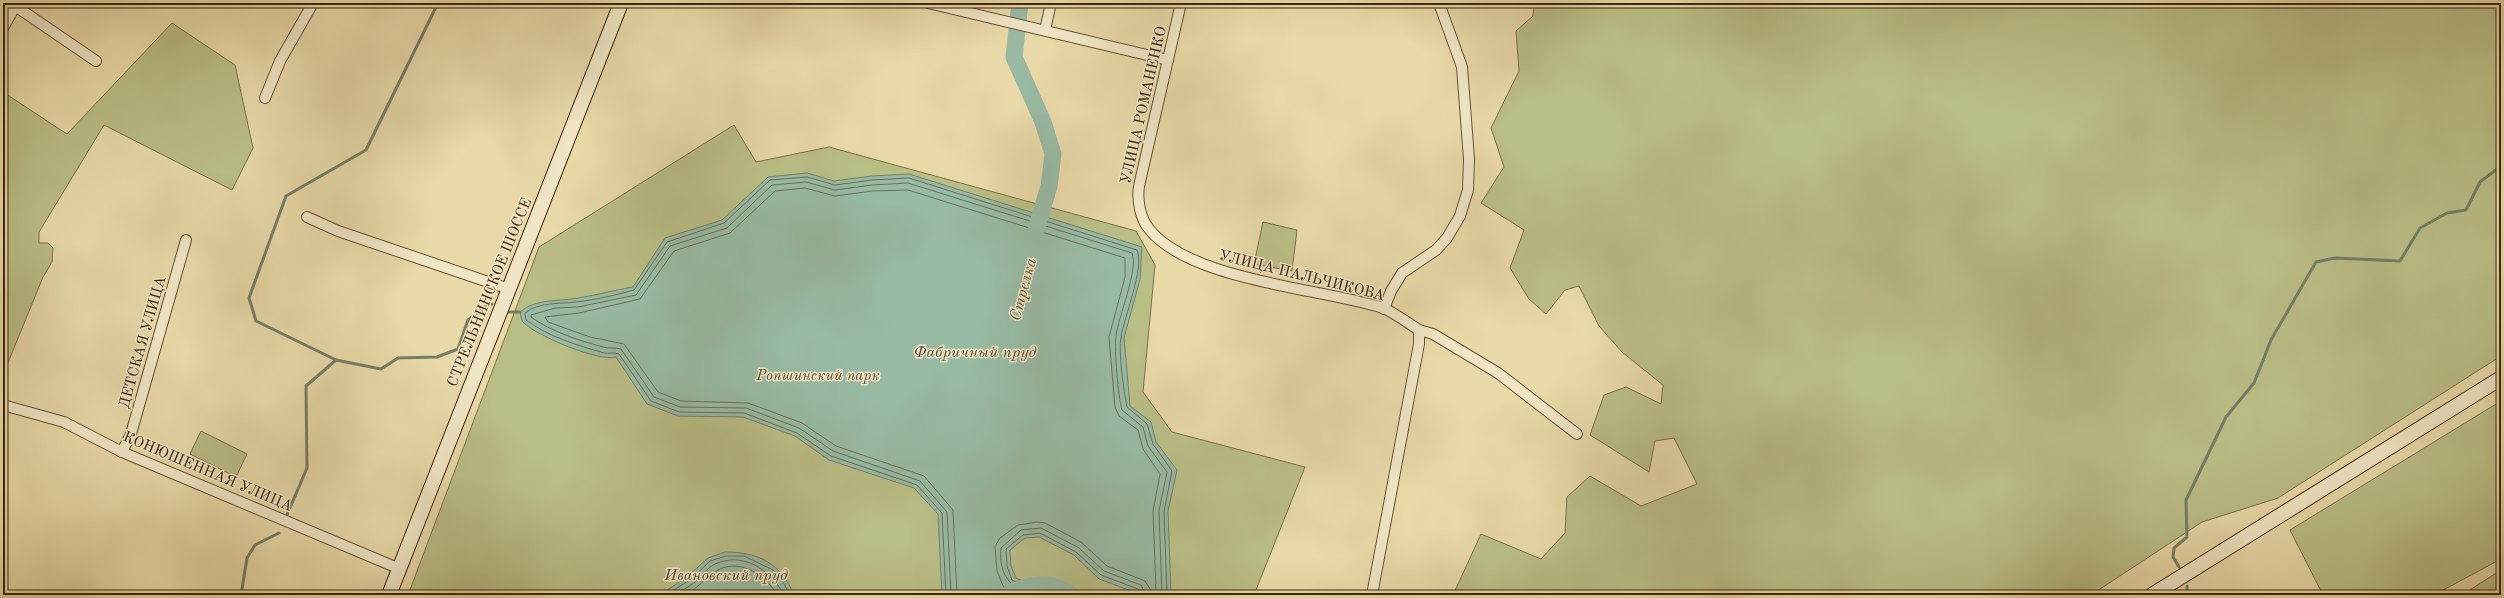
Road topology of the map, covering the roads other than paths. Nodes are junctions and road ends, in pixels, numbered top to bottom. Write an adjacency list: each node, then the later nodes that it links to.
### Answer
1 (313, 3): 12 (street)
2 (621, 3): 16 (main road, СТРЕЛЬНИНСКОЕ ШОССЕ)
3 (928, 3): 9 (street)
4 (1051, 3): 9 (street)
5 (1181, 3): 10 (street, УЛИЦА РОМАНЕНКО)
6 (1439, 3): 17 (street)
7 (14, 4): 8 (street); 11 (street)
8 (3, 28)
9 (1040, 29): 10 (street)
10 (1168, 60): 13 (street, УЛИЦА РОМАНЕНКО)
11 (96, 61)
12 (265, 98)
13 (1141, 213): 17 (street, УЛИЦА ПАЛЬЧИКОВА)
14 (307, 217): 16 (street)
15 (186, 240): 22 (street, ДЕТСКАЯ УЛИЦА)
16 (509, 289): 23 (main road, СТРЕЛЬНИНСКОЕ ШОССЕ)
17 (1384, 309): 18 (street, УЛИЦА ПАЛЬЧИКОВА)
18 (1419, 330): 21 (street, УЛИЦА ПАЛЬЧИКОВА); 25 (street)
19 (2501, 378): 26 (main road)
20 (3, 405): 22 (street, КОНЮШЕННАЯ УЛИЦА)
21 (1577, 434)
22 (122, 452): 23 (street, КОНЮШЕННАЯ УЛИЦА)
23 (400, 569): 24 (main road, СТРЕЛЬНИНСКОЕ ШОССЕ)
24 (389, 595)
25 (1372, 595)
26 (2152, 595)

